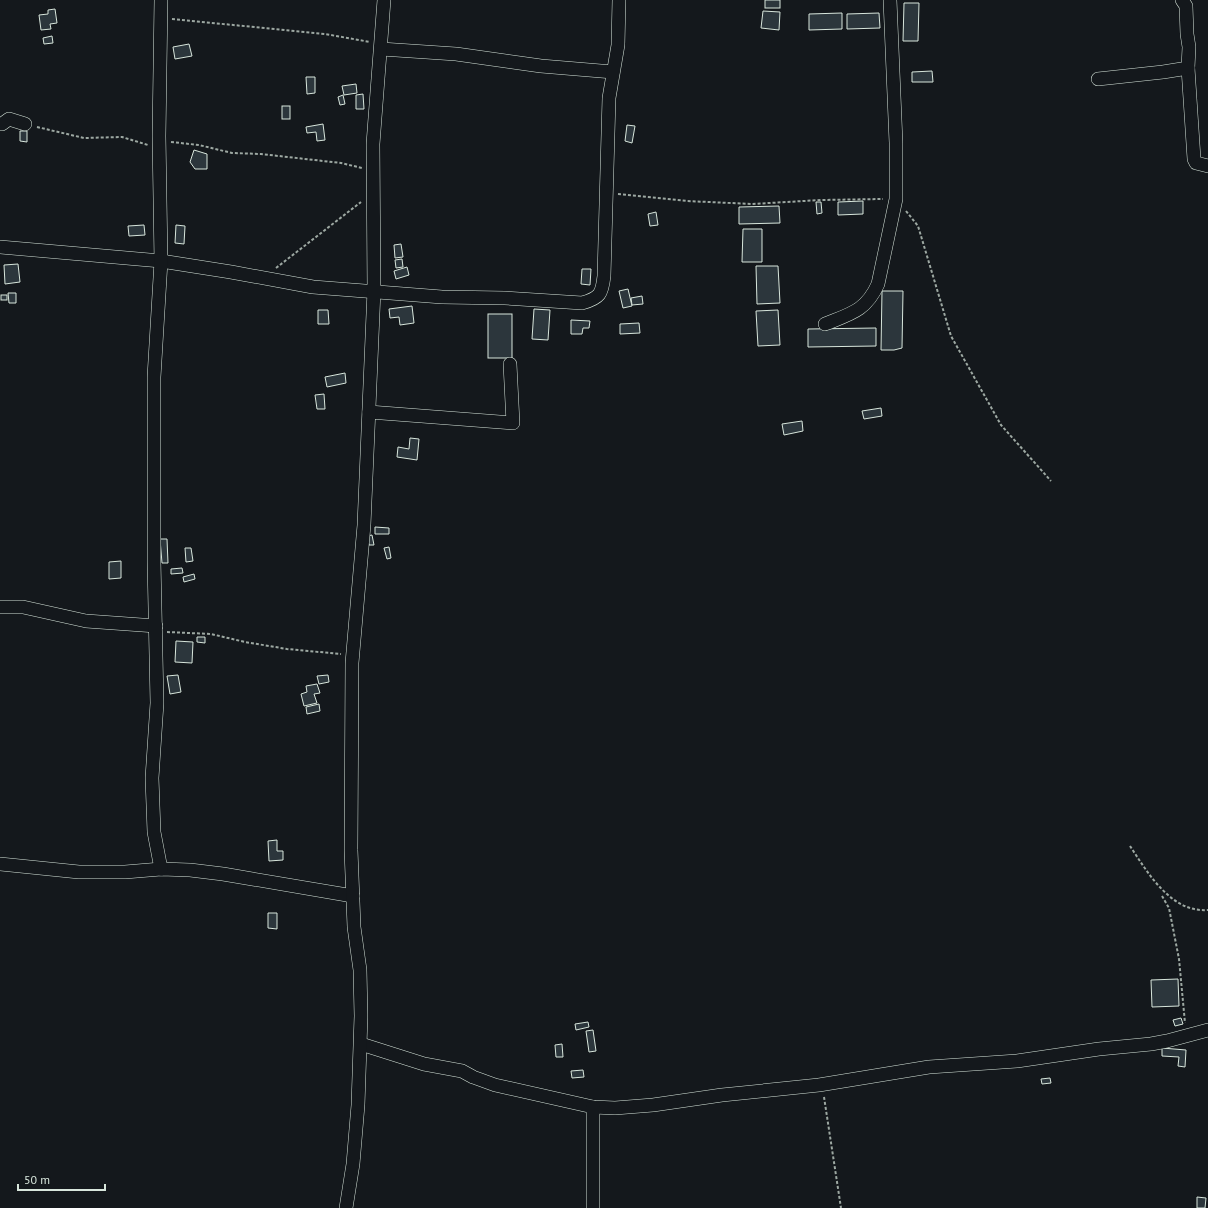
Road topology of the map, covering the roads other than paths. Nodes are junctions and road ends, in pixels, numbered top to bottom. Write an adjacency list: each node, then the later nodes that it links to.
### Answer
1 (161, 0): 14 (street)
2 (384, 0): 6 (street)
3 (619, 0): 8 (street)
4 (890, 0): 16 (street)
5 (1182, 0): 7 (street)
6 (381, 49): 8 (street); 15 (street)
7 (1188, 68): 9 (street); 12 (street)
8 (613, 72): 15 (street)
9 (1098, 79)
10 (0, 124): 11 (street)
11 (25, 124)
12 (1208, 166)
13 (0, 247): 14 (street)
14 (161, 261): 15 (street); 20 (street)
15 (374, 290): 18 (street)
16 (825, 324)
17 (510, 364): 18 (street)
18 (369, 412): 23 (street)
19 (0, 607): 20 (street)
20 (156, 629): 22 (street)
21 (0, 864): 22 (street)
22 (161, 869): 23 (street)
23 (353, 896): 25 (street)
24 (1208, 1030): 26 (street)
25 (360, 1044): 26 (street); 27 (street)
26 (593, 1107): 28 (street)
27 (346, 1208)
28 (593, 1208)

